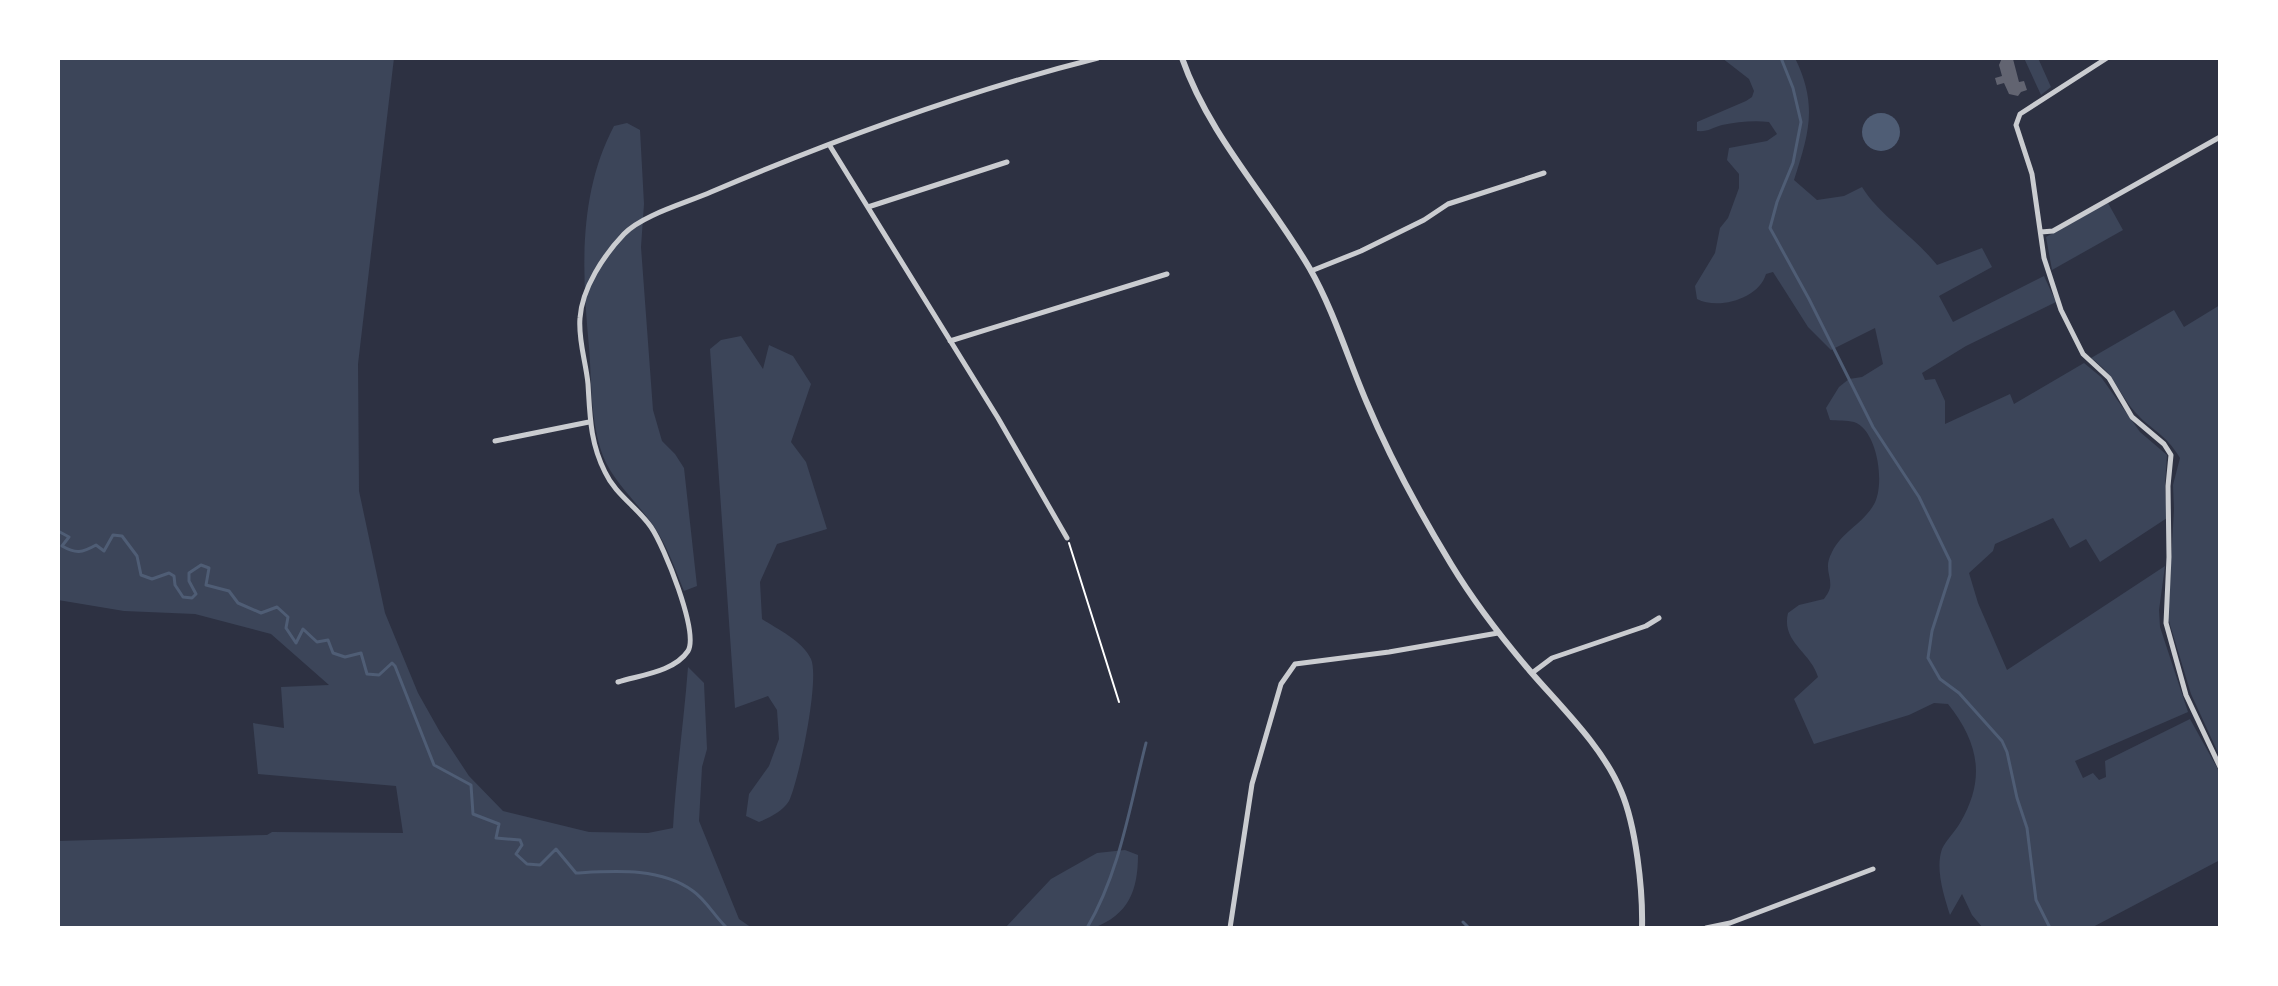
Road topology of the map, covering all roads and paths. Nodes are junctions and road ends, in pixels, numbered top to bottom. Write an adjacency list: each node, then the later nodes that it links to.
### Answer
1 (1098, 58): 5 (street)
2 (1182, 58): 10 (street)
3 (2107, 58): 9 (street)
4 (2220, 137): 9 (street)
5 (830, 146): 8 (street); 13 (street)
6 (1007, 162): 8 (street)
7 (1544, 173): 10 (street)
8 (868, 207): 12 (street)
9 (2041, 232): 21 (street)
10 (1311, 271): 17 (street)
11 (1167, 274): 12 (street)
12 (950, 341): 15 (street)
13 (589, 422): 14 (street); 19 (street)
14 (495, 441)
15 (1067, 538): 20 (path)
16 (1659, 618): 18 (street)
17 (1498, 633): 18 (street); 23 (street)
18 (1532, 673): 24 (street)
19 (618, 682)
20 (1119, 702)
21 (2220, 767)
22 (1873, 869): 25 (street)
23 (1230, 928)
24 (1642, 928)
25 (1706, 928)

